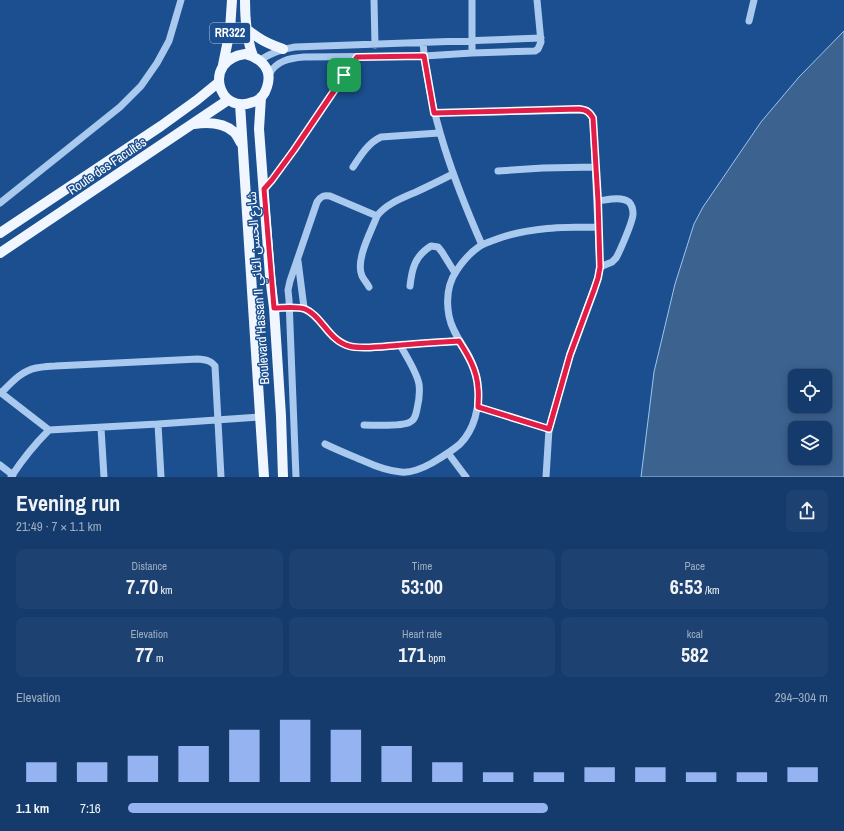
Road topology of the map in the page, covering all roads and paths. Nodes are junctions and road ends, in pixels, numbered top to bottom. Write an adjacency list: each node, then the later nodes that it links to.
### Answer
1 (181, 0): 35 (street)
2 (232, 0): 19 (main road, RR322)
3 (245, 0): 9 (main road, RR322)
4 (374, 0): 13 (street)
5 (472, 0): 11 (street)
6 (537, 0): 10 (street)
7 (754, 0): 8 (street)
8 (749, 21)
9 (246, 28): 14 (main road); 18 (main road, RR322)
10 (541, 38): 11 (street); 15 (street)
11 (472, 40): 12 (street); 15 (street)
12 (423, 43): 13 (street); 16 (street)
13 (375, 45): 14 (street)
14 (283, 48): 18 (street)
15 (472, 53): 16 (street)
16 (424, 56): 17 (street); 25 (street)
17 (357, 57): 20 (street); 33 (street)
18 (256, 58): 19 (main road, RR322); 20 (main road, RR322)
19 (223, 65): 21 (main road, RR322)
20 (268, 75): 22 (main road)
21 (219, 82): 23 (main road); 38 (main road, Route des Facultés)
22 (261, 97): 24 (main road); 33 (main road, Boulevard Hassan II شارع الحسن الثاني)
23 (228, 100): 24 (main road); 26 (main road, Route des Facultés)
24 (240, 104): 28 (main road, Boulevard Hassan II شارع الحسن الثاني)
25 (434, 113): 27 (street); 30 (street)
26 (194, 124): 28 (main road); 40 (main road, Route des Facultés)
27 (439, 133): 29 (street); 32 (street)
28 (242, 144): 53 (main road, Boulevard Hassan II شارع الحسن الثاني)
29 (353, 167)
30 (596, 167): 31 (street); 34 (street)
31 (498, 171)
32 (453, 174): 36 (street); 39 (street)
33 (264, 189): 46 (main road, Boulevard Hassan II شارع الحسن الثاني)
34 (598, 201): 37 (street); 42 (street)
35 (0, 203)
36 (377, 216): 41 (street); 45 (street)
37 (598, 227): 39 (street); 42 (street)
38 (0, 232)
39 (482, 245): 43 (street)
40 (0, 253)
41 (297, 259): 47 (street); 48 (street)
42 (600, 267): 58 (street)
43 (455, 273): 44 (street); 49 (street)
44 (410, 286)
45 (369, 287)
46 (274, 308): 47 (street); 68 (main road, Boulevard Hassan II شارع الحسن الثاني)
47 (290, 308): 48 (street); 69 (street)
48 (304, 308): 50 (street)
49 (459, 341): 50 (street); 52 (street)
50 (400, 345): 56 (street)
51 (1, 393): 54 (street); 59 (street)
52 (478, 407): 58 (street); 61 (street)
53 (260, 417): 54 (street); 67 (main road, Boulevard Hassan II شارع الحسن الثاني)
54 (218, 420): 55 (street); 66 (street)
55 (158, 424): 57 (street); 65 (street)
56 (364, 425)
57 (101, 428): 59 (street); 64 (street)
58 (549, 429): 71 (street)
59 (50, 430): 63 (street)
60 (325, 444): 61 (street)
61 (448, 453): 70 (street)
62 (0, 465): 63 (street)
63 (12, 476)
64 (104, 477)
65 (161, 477)
66 (221, 477)
67 (264, 477)
68 (283, 477)
69 (296, 477)
70 (466, 477)
71 (546, 477)

